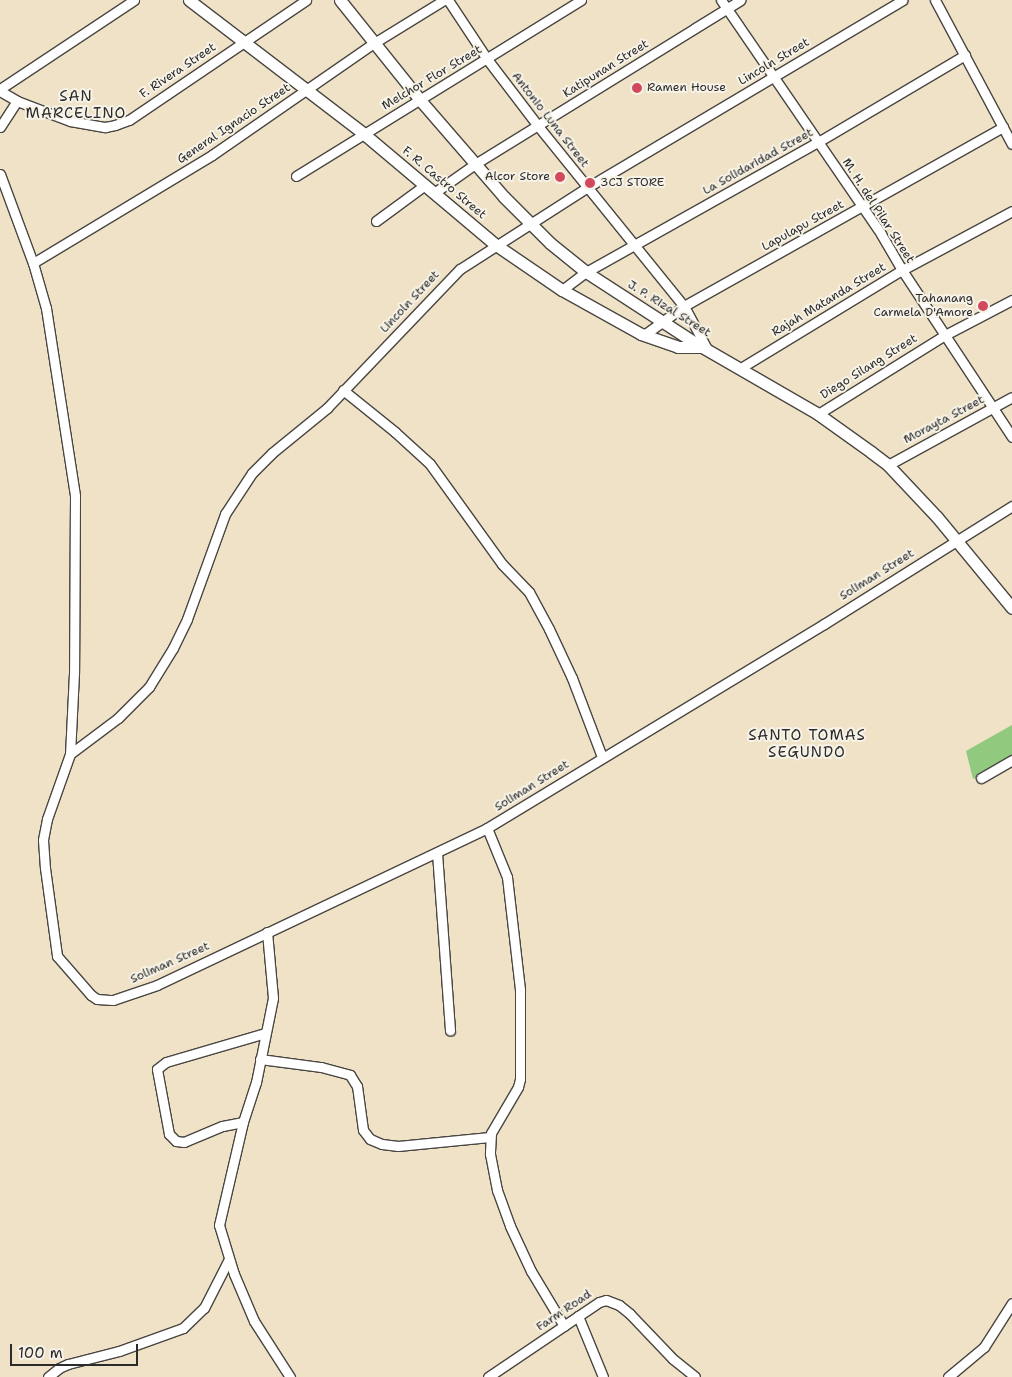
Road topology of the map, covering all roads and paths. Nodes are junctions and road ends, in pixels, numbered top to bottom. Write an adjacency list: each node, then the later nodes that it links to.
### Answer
1 (134, 0): 17 (street)
2 (189, 0): 12 (main road, F. R. Castro Street)
3 (306, 0): 12 (street, F. Rivera Street)
4 (340, 0): 13 (main road, J. P. Rizal Street)
5 (446, 0): 13 (street, General Ignacio Street); 15 (street, Antonio Luna Street)
6 (581, 0): 15 (street, Melchor Flor Street)
7 (721, 0): 11 (street, M. H. del Pilar Street)
8 (741, 0): 11 (street, Katipunan Street)
9 (902, 0): 16 (street, Lincoln Street)
10 (935, 0): 14 (street)
11 (726, 8): 16 (street, M. H. del Pilar Street); 21 (street, Katipunan Street)
12 (243, 43): 18 (main road, F. R. Castro Street); 20 (street, F. Rivera Street)
13 (374, 43): 18 (street, General Ignacio Street); 19 (main road, J. P. Rizal Street)
14 (965, 55): 23 (street); 25 (street, La Solidaridad Street)
15 (487, 59): 19 (street, Melchor Flor Street); 21 (street, Antonio Luna Street)
16 (773, 77): 25 (street, M. H. del Pilar Street); 31 (street, Lincoln Street)
17 (0, 90): 20 (street, F. Rivera Street)
18 (306, 91): 24 (main road, F. R. Castro Street); 39 (street, General Ignacio Street)
19 (420, 100): 24 (street, Melchor Flor Street); 27 (main road, J. P. Rizal Street)
20 (17, 101): 22 (street)
21 (538, 126): 27 (street, Katipunan Street); 31 (street, Antonio Luna Street)
22 (0, 127)
23 (1003, 127): 26 (street); 33 (street, Lapulapu Street)
24 (364, 134): 29 (street, Melchor Flor Street); 30 (main road, F. R. Castro Street)
25 (818, 142): 33 (street, M. H. del Pilar Street); 38 (street, La Solidaridad Street)
26 (1012, 144)
27 (475, 164): 32 (street, Katipunan Street); 36 (main road, J. P. Rizal Street)
28 (0, 174): 39 (street)
29 (296, 176)
30 (425, 185): 32 (main road, F. R. Castro Street); 35 (street)
31 (586, 188): 36 (street, Lincoln Street); 38 (street, Antonio Luna Street)
32 (434, 193): 37 (main road, F. R. Castro Street)
33 (862, 207): 40 (street, M. H. del Pilar Street); 44 (street, Lapulapu Street)
34 (1012, 211): 40 (street, Rajah Matanda Street)
35 (376, 221)
36 (529, 224): 37 (street, Lincoln Street); 41 (main road, J. P. Rizal Street)
37 (496, 244): 42 (main road, F. R. Castro Street); 50 (street, Lincoln Street)
38 (633, 245): 41 (street, La Solidaridad Street); 44 (street, Antonio Luna Street)
39 (33, 262): 59 (street)
40 (902, 270): 47 (street, M. H. del Pilar Street); 49 (street, Rajah Matanda Street)
41 (586, 272): 42 (street, La Solidaridad Street); 45 (main road, J. P. Rizal Street)
42 (562, 290): 46 (main road, F. R. Castro Street)
43 (1012, 300): 47 (street, Diego Silang Street)
44 (684, 306): 45 (street, Lapulapu Street); 48 (street, Antonio Luna Street)
45 (661, 320): 46 (street, Lapulapu Street); 48 (main road, J. P. Rizal Street)
46 (644, 335): 48 (main road, F. R. Castro Street)
47 (944, 335): 52 (street, M. H. del Pilar Street); 53 (street, Diego Silang Street)
48 (705, 348): 49 (main road, J. P. Rizal Street)
49 (739, 369): 53 (main road, J. P. Rizal Street)
50 (344, 390): 59 (street, Lincoln Street); 60 (street)
51 (1012, 397): 52 (street, Morayta Street)
52 (992, 408): 54 (street, M. H. del Pilar Street); 55 (street, Morayta Street)
53 (818, 414): 55 (main road, J. P. Rizal Street)
54 (1012, 437)
55 (888, 465): 57 (main road, J. P. Rizal Street)
56 (1012, 506): 57 (street, Soliman Street)
57 (956, 540): 58 (main road, J. P. Rizal Street); 60 (street, Soliman Street)
58 (1011, 604)
59 (70, 754): 65 (street, Soliman Street)
60 (602, 757): 63 (street, Soliman Street)
61 (1012, 760): 62 (street)
62 (981, 778)
63 (487, 828): 64 (street, Soliman Street); 70 (street)
64 (437, 852): 65 (street, Soliman Street); 66 (street)
65 (267, 932): 67 (street)
66 (450, 1031)
67 (265, 1033): 68 (street); 69 (street)
68 (260, 1059): 69 (street); 70 (street)
69 (243, 1122): 71 (street)
70 (490, 1137): 74 (street)
71 (229, 1259): 75 (street); 76 (street)
72 (1012, 1303): 80 (street)
73 (578, 1316): 74 (street, Farm Road); 78 (street); 79 (street, Farm Road)
74 (564, 1326): 77 (street, Farm Road)
75 (48, 1377)
76 (290, 1377)
77 (488, 1377)
78 (603, 1377)
79 (695, 1377)
80 (948, 1377)

